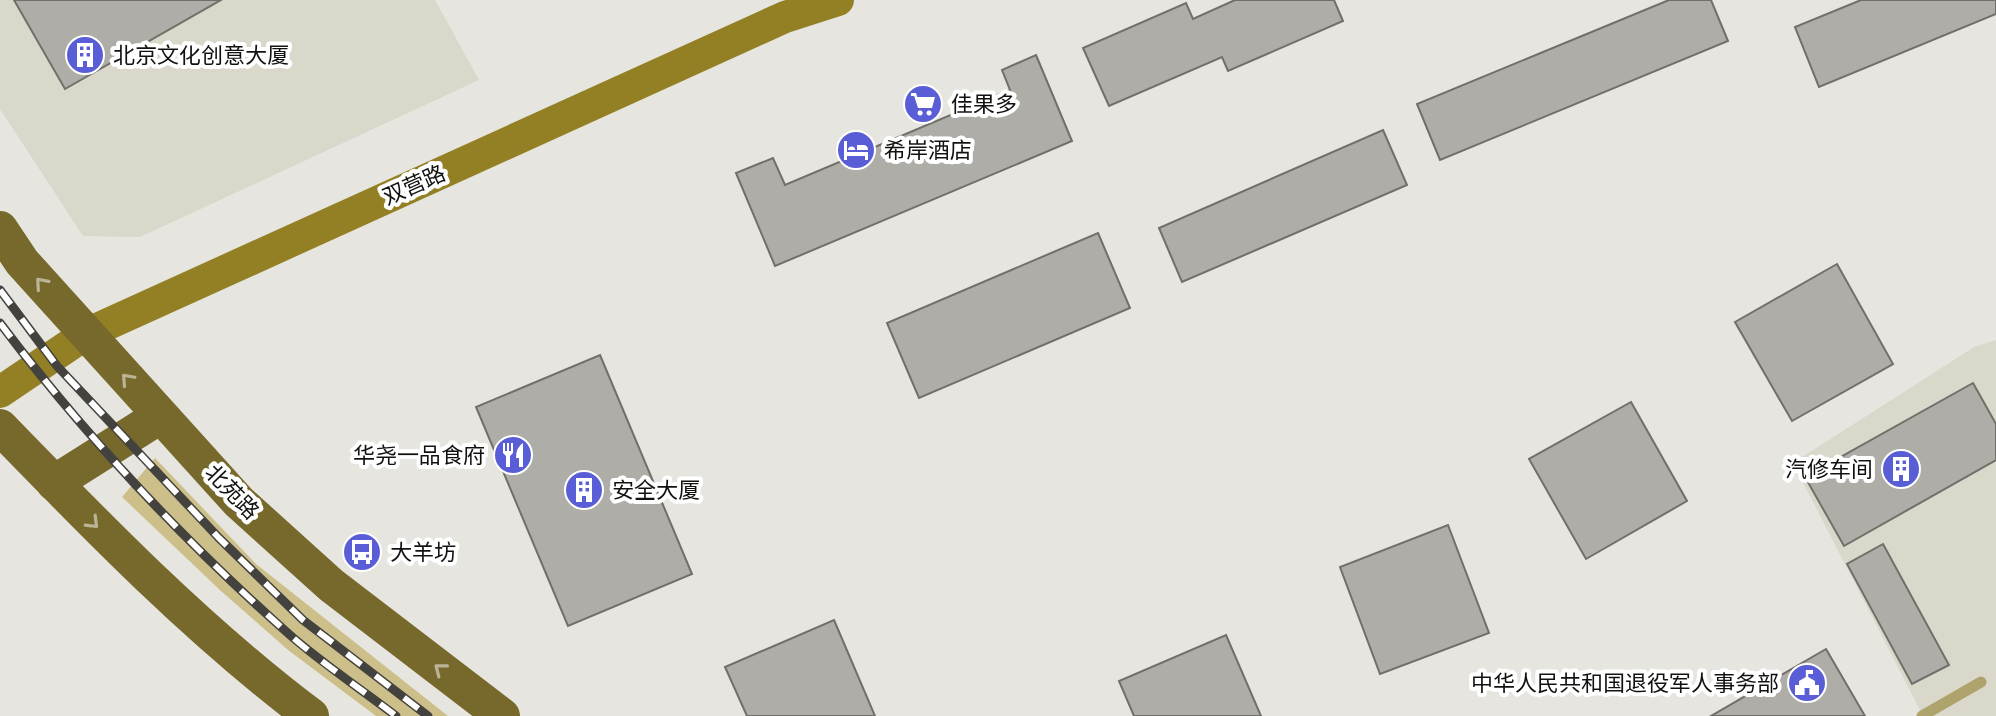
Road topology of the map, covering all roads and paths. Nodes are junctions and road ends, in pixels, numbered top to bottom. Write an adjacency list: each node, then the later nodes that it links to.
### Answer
1 (838, 0): 3 (street, 双营路)
2 (0, 229): 3 (main road, 北苑路, one-way to 2)
3 (86, 334): 4 (street, 双营路); 5 (main road, 北苑路, one-way to 3)
4 (0, 392)
5 (160, 416): 7 (main road); 10 (main road, 北苑路, one-way to 5)
6 (0, 427): 7 (main road)
7 (54, 483): 9 (main road, one-way to 9)
8 (1981, 682): 11 (lane)
9 (311, 716)
10 (502, 716)
11 (1922, 716)

